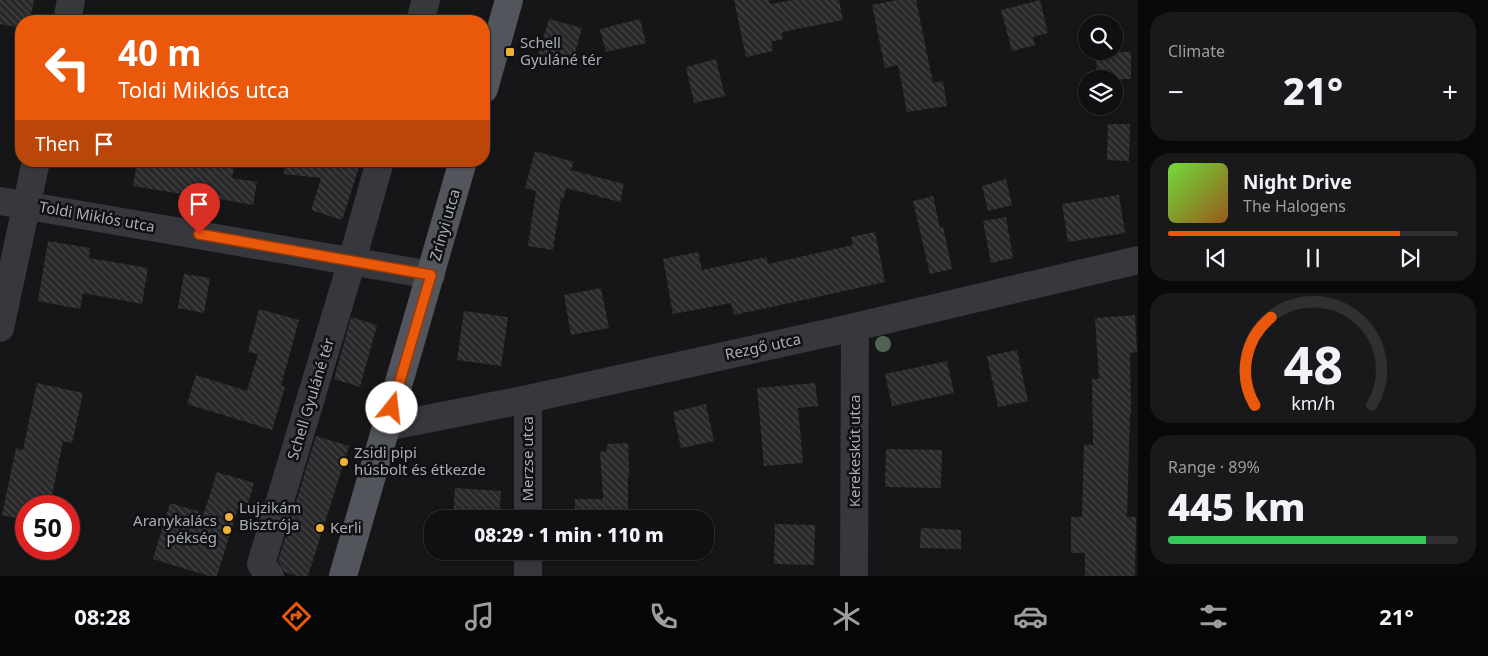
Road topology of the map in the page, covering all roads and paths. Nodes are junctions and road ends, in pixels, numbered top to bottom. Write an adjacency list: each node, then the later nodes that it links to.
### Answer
1 (71, 0): 4 (street)
2 (426, 0): 5 (street)
3 (509, 0): 6 (main road)
4 (68, 15)
5 (422, 15)
6 (490, 68)
7 (33, 167): 10 (street)
8 (378, 167): 12 (street, Schell Gyuláné tér)
9 (461, 167): 13 (main road, Zrínyi utca)
10 (13, 203): 12 (street, Toldi Miklós utca); 15 (street)
11 (1138, 260): 14 (street, Rezgő utca)
12 (352, 261): 13 (street, Toldi Miklós utca); 20 (street, Schell Gyuláné tér)
13 (431, 275): 17 (main road, Zrínyi utca)
14 (855, 327): 16 (street, Rezgő utca); 23 (street, Kerekeskút utca)
15 (0, 328)
16 (528, 399): 17 (street, Rezgő utca); 18 (street, Merzse utca)
17 (386, 427): 21 (main road, Zrínyi utca)
18 (528, 510)
19 (528, 560): 22 (street)
20 (270, 576)
21 (343, 576)
22 (528, 576)
23 (854, 576)

